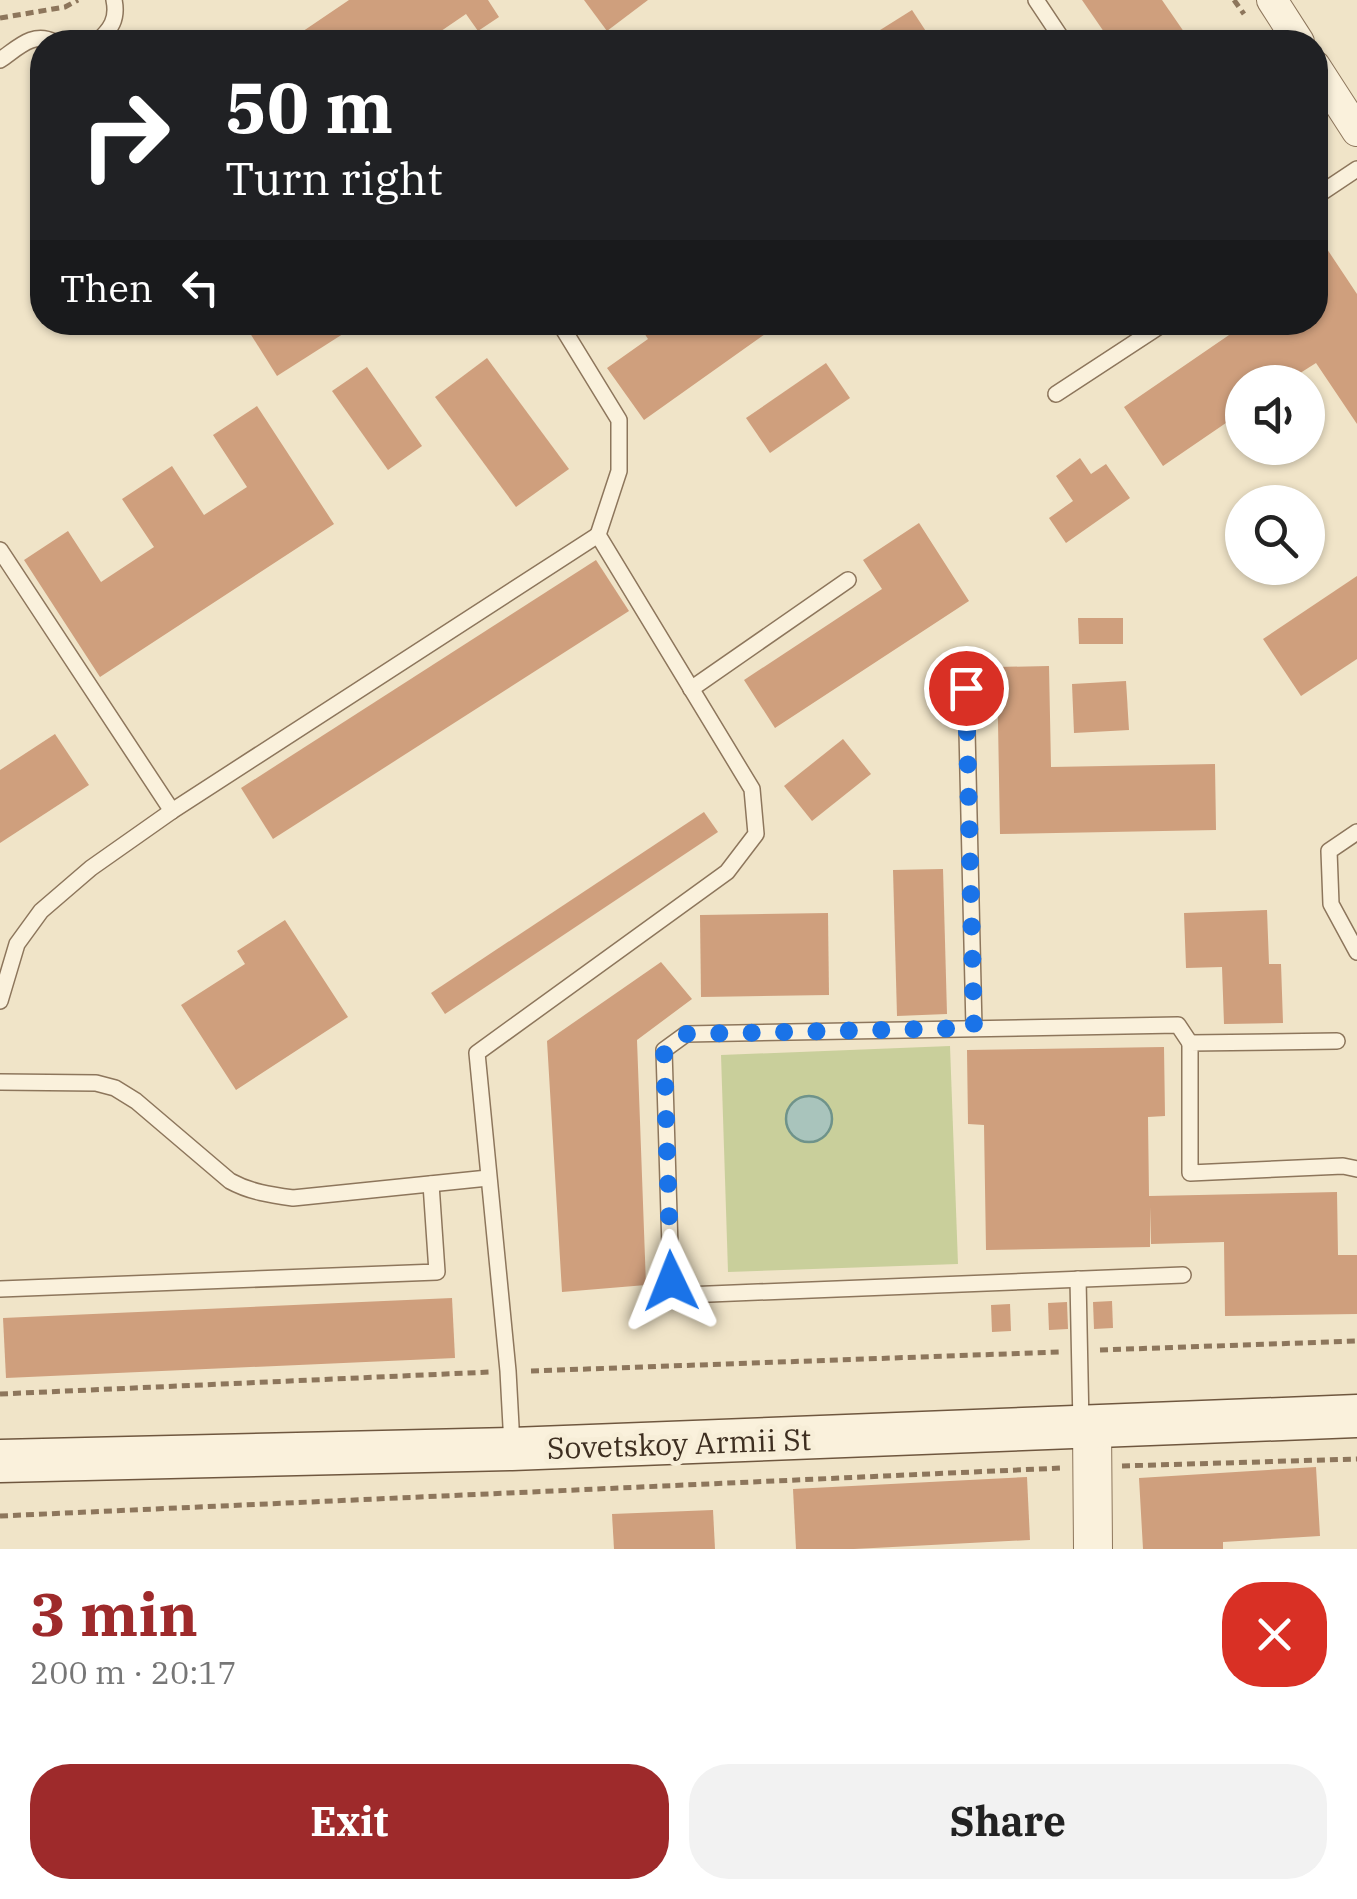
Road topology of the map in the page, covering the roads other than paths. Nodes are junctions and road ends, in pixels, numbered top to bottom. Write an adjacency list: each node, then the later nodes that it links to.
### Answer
1 (114, 0): 4 (lane)
2 (1036, 0): 5 (lane)
3 (1272, 0): 6 (street)
4 (109, 30)
5 (1056, 30)
6 (1292, 30)
7 (30, 41): 8 (lane)
8 (0, 60)
9 (1328, 86): 10 (street)
10 (1357, 131)
11 (1357, 169): 12 (lane)
12 (1328, 188)
13 (568, 335): 16 (lane)
14 (1146, 335): 15 (lane)
15 (1056, 394)
16 (598, 535): 20 (lane); 21 (lane)
17 (0, 550): 21 (lane)
18 (848, 580): 20 (lane)
19 (966, 688): 25 (lane)
20 (692, 690): 30 (lane)
21 (172, 811): 24 (lane)
22 (1357, 832): 23 (lane)
23 (1357, 952)
24 (0, 1000)
25 (974, 1028): 27 (lane); 33 (lane)
26 (1337, 1041): 27 (lane)
27 (1190, 1043): 29 (lane)
28 (0, 1082): 31 (lane)
29 (1357, 1169)
30 (488, 1178): 31 (lane); 37 (lane)
31 (431, 1184): 34 (lane)
32 (1183, 1275): 33 (lane)
33 (1078, 1279): 36 (lane)
34 (0, 1289)
35 (1357, 1416): 36 (main road, Sovetskoy Armii St)
36 (1089, 1440): 37 (main road, Sovetskoy Armii St); 39 (street)
37 (512, 1450): 38 (main road, Sovetskoy Armii St)
38 (0, 1461)
39 (1093, 1549)

